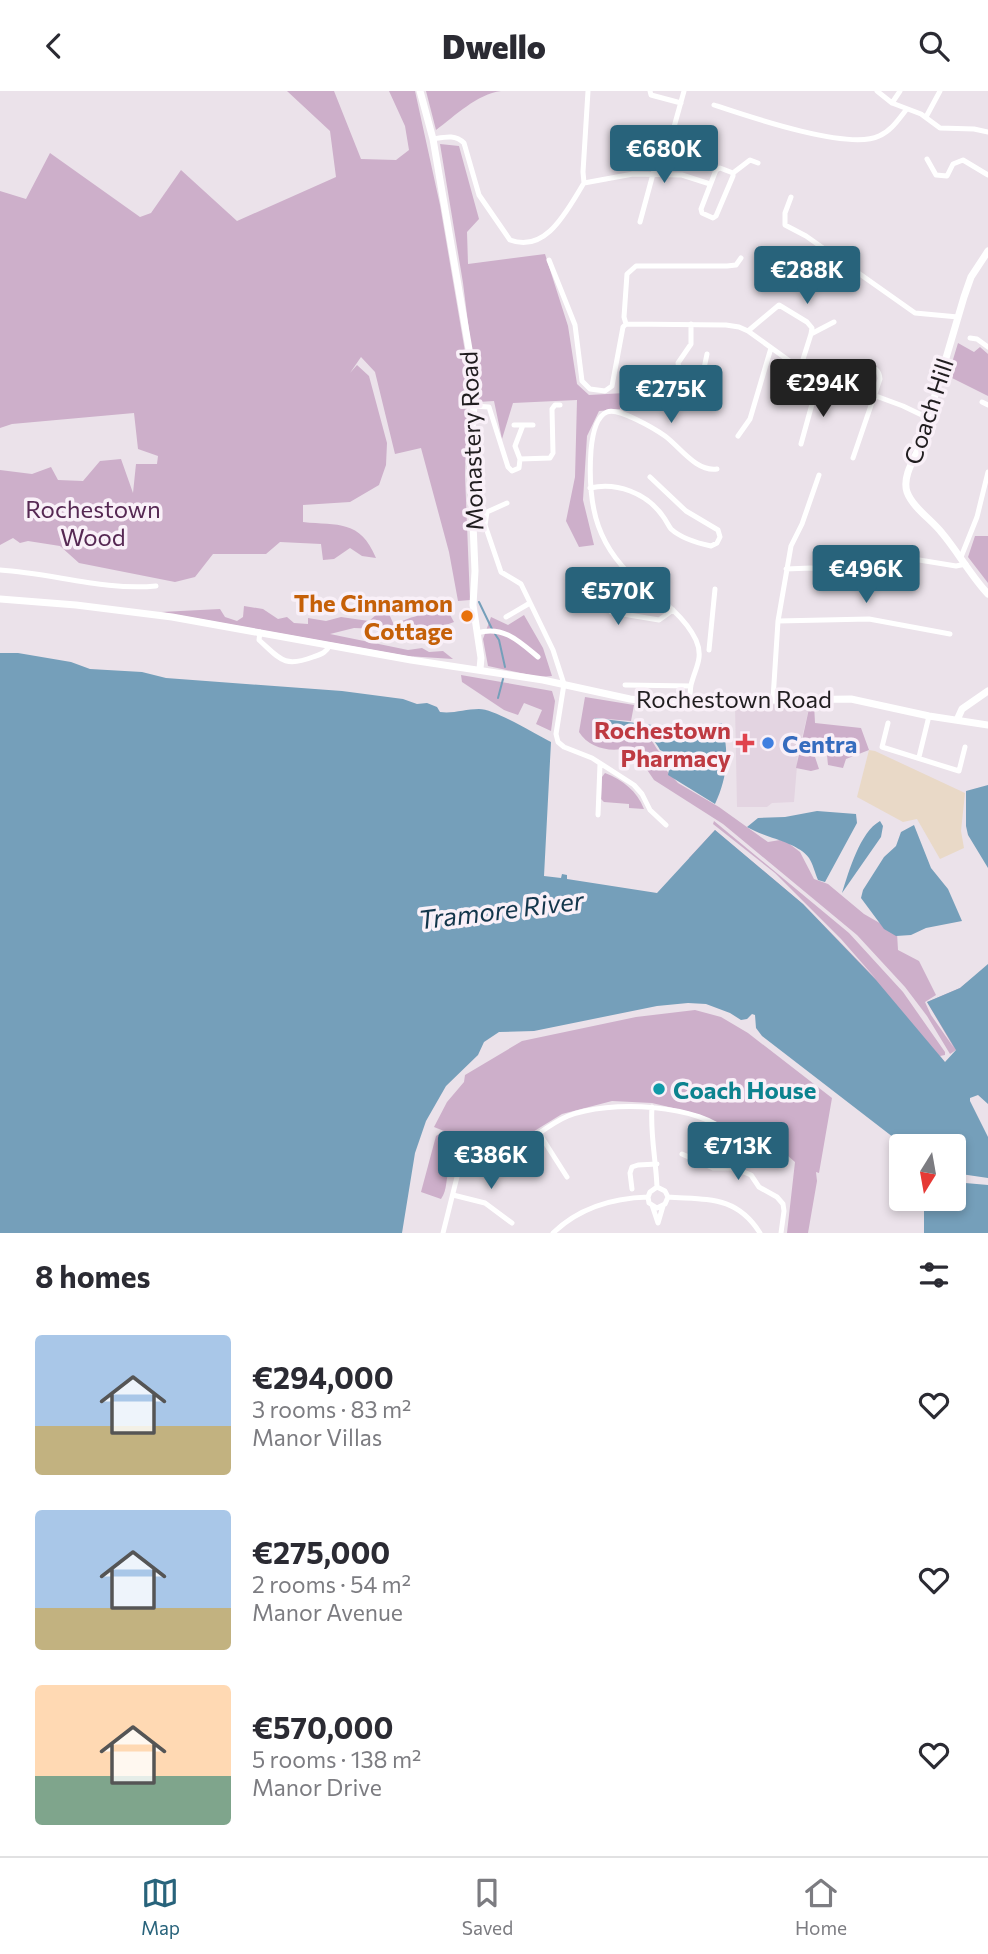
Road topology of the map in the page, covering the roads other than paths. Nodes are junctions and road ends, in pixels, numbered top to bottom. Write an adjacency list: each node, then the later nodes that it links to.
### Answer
1 (420, 91): 15 (street, Monastery Road)
2 (588, 91): 22 (street)
3 (650, 91): 8 (street)
4 (684, 91): 8 (street)
5 (877, 91): 9 (street)
6 (900, 91): 9 (street)
7 (940, 91): 12 (street)
8 (681, 103): 13 (street)
9 (892, 103): 11 (street)
10 (714, 105): 11 (street)
11 (906, 110): 12 (street)
12 (926, 117): 14 (street)
13 (674, 127)
14 (988, 132)
15 (433, 139): 22 (street); 48 (street, Monastery Road)
16 (666, 142): 20 (street)
17 (927, 159): 21 (street)
18 (758, 163): 19 (street)
19 (733, 173): 23 (street); 23 (street)
20 (653, 174): 22 (street); 23 (street); 25 (street)
21 (988, 175)
22 (584, 183)
23 (710, 184)
24 (791, 197): 31 (street)
25 (640, 222)
26 (988, 251): 31 (street, Coach Hill)
27 (741, 258): 33 (street)
28 (550, 260): 29 (street)
29 (564, 295): 30 (street); 33 (street)
30 (555, 299)
31 (957, 317): 49 (street, Coach Hill)
32 (834, 322): 36 (street)
33 (626, 324): 34 (street)
34 (691, 324): 35 (street); 42 (street)
35 (748, 331): 36 (street); 39 (street)
36 (811, 334): 43 (street)
37 (970, 338): 38 (street)
38 (988, 347)
39 (771, 348): 43 (street); 53 (street)
40 (707, 354): 42 (street)
41 (696, 360): 42 (street)
42 (706, 362)
43 (799, 372): 44 (street)
44 (817, 386): 45 (street); 54 (street)
45 (857, 392): 46 (street); 46 (street)
46 (873, 396): 49 (street); 55 (street)
47 (560, 405): 56 (street)
48 (474, 406): 56 (street); 79 (street, Monastery Road)
49 (928, 418): 64 (street, Coach Hill)
50 (514, 425): 51 (street)
51 (523, 425): 52 (street); 56 (street)
52 (533, 425)
53 (738, 436)
54 (802, 444)
55 (853, 458)
56 (520, 459)
57 (717, 469): 61 (street)
58 (988, 472): 64 (street)
59 (818, 475): 65 (street)
60 (650, 477): 61 (street)
61 (590, 488): 74 (street)
62 (507, 503): 73 (street)
63 (913, 559): 64 (street)
64 (963, 560): 71 (street, Coach Hill)
65 (786, 569): 68 (street); 76 (street)
66 (0, 570): 69 (street)
67 (609, 573): 74 (street)
68 (895, 579)
69 (156, 586)
70 (715, 589): 78 (street)
71 (988, 594)
72 (0, 599): 77 (street)
73 (530, 603): 75 (street); 86 (street)
74 (673, 610): 81 (street)
75 (506, 617)
76 (778, 621): 80 (street); 90 (street)
77 (260, 632): 82 (street); 82 (street)
78 (711, 632): 81 (street); 83 (street)
79 (477, 633): 84 (street); 85 (street, Monastery Road)
80 (950, 634)
81 (695, 638): 88 (street)
82 (330, 645): 85 (street, Rochestown Road)
83 (709, 650)
84 (538, 657)
85 (480, 669): 86 (street, Rochestown Road)
86 (565, 684): 91 (street, Rochestown Road); 98 (street)
87 (625, 685): 88 (street)
88 (691, 686): 91 (street)
89 (988, 691): 93 (street)
90 (773, 699): 91 (street, Rochestown Road); 92 (street, Rochestown Road)
91 (690, 701)
92 (929, 716): 93 (street, Rochestown Road); 97 (street)
93 (957, 720): 95 (street, Rochestown Road)
94 (888, 723): 97 (street)
95 (988, 725)
96 (965, 747): 97 (street)
97 (919, 757)
98 (600, 764): 99 (street); 100 (street)
99 (598, 815)
100 (666, 825)
101 (652, 1107): 102 (street); 104 (street); 105 (street)
102 (540, 1133): 106 (street); 109 (street)
103 (682, 1154): 105 (street)
104 (657, 1164): 107 (street); 108 (street)
105 (723, 1167): 118 (street)
106 (567, 1177)
107 (657, 1187): 110 (street); 111 (street)
108 (632, 1189)
109 (453, 1195): 114 (street); 115 (street)
110 (648, 1197): 112 (street); 116 (street)
111 (668, 1197): 113 (street); 117 (street)
112 (652, 1205): 113 (street); 113 (street)
113 (663, 1206)
114 (512, 1223)
115 (443, 1233)
116 (553, 1233)
117 (760, 1233)
118 (781, 1233)

